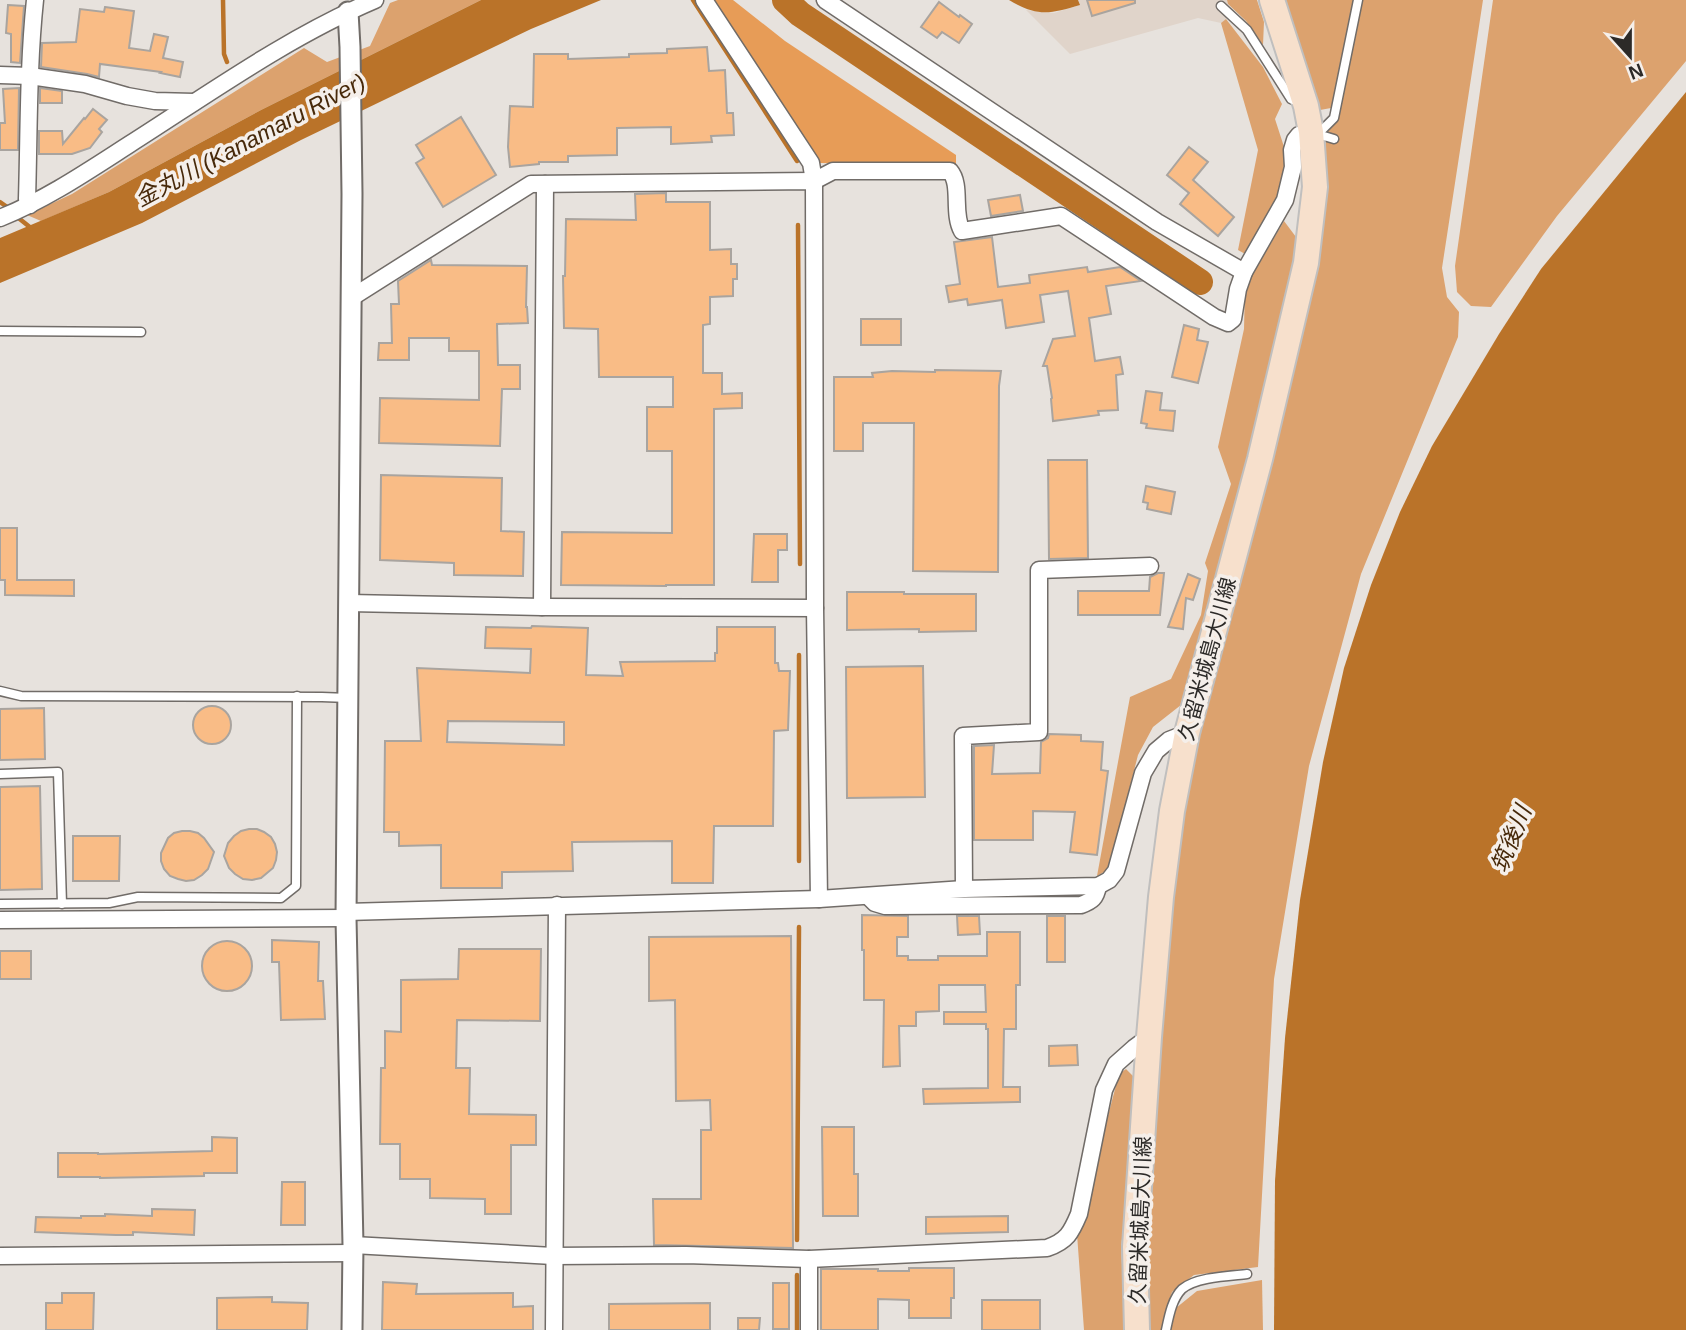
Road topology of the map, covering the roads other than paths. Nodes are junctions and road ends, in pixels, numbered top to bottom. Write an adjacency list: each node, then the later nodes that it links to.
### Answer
1 (35, 0): 10 (street)
2 (375, 0): 8 (street)
3 (704, 0): 14 (street)
4 (825, 0): 18 (street)
5 (1272, 0): 12 (main road, 久留米城島大川線)
6 (1357, 0): 13 (lane)
7 (1221, 6): 12 (lane)
8 (348, 12): 11 (street); 19 (street)
9 (0, 75): 10 (street)
10 (30, 76): 11 (street); 16 (street)
11 (194, 102): 16 (street)
12 (1306, 106): 13 (main road, 久留米城島大川線)
13 (1323, 135): 18 (street); 29 (main road, 久留米城島大川線)
14 (814, 181): 15 (street); 18 (street); 25 (street)
15 (545, 184): 19 (street); 24 (street)
16 (26, 206): 17 (street)
17 (2, 217)
18 (1244, 272)
19 (351, 298): 23 (street)
20 (0, 331): 21 (lane)
21 (141, 332)
22 (1150, 566): 32 (street)
23 (349, 603): 24 (street); 28 (street)
24 (542, 607): 25 (street)
25 (815, 608): 34 (street)
26 (0, 691): 27 (lane)
27 (297, 696): 28 (lane); 36 (lane)
28 (348, 698): 38 (street)
29 (1187, 733): 31 (street); 40 (main road, 久留米城島大川線)
30 (0, 774): 36 (lane)
31 (1098, 886): 32 (street); 33 (street)
32 (964, 889): 33 (street)
33 (867, 896): 34 (street)
34 (819, 899): 37 (street)
35 (0, 904): 36 (lane)
36 (62, 904)
37 (557, 905): 38 (street); 43 (street)
38 (346, 915): 39 (street); 41 (street)
39 (0, 920)
40 (1149, 1037): 44 (street); 49 (main road, 久留米城島大川線)
41 (353, 1249): 42 (street); 43 (street); 46 (street)
42 (0, 1256)
43 (553, 1256): 44 (street); 47 (street)
44 (810, 1259): 48 (street)
45 (1247, 1274): 50 (lane)
46 (352, 1330)
47 (554, 1330)
48 (809, 1330)
49 (1137, 1330)
50 (1166, 1330)

